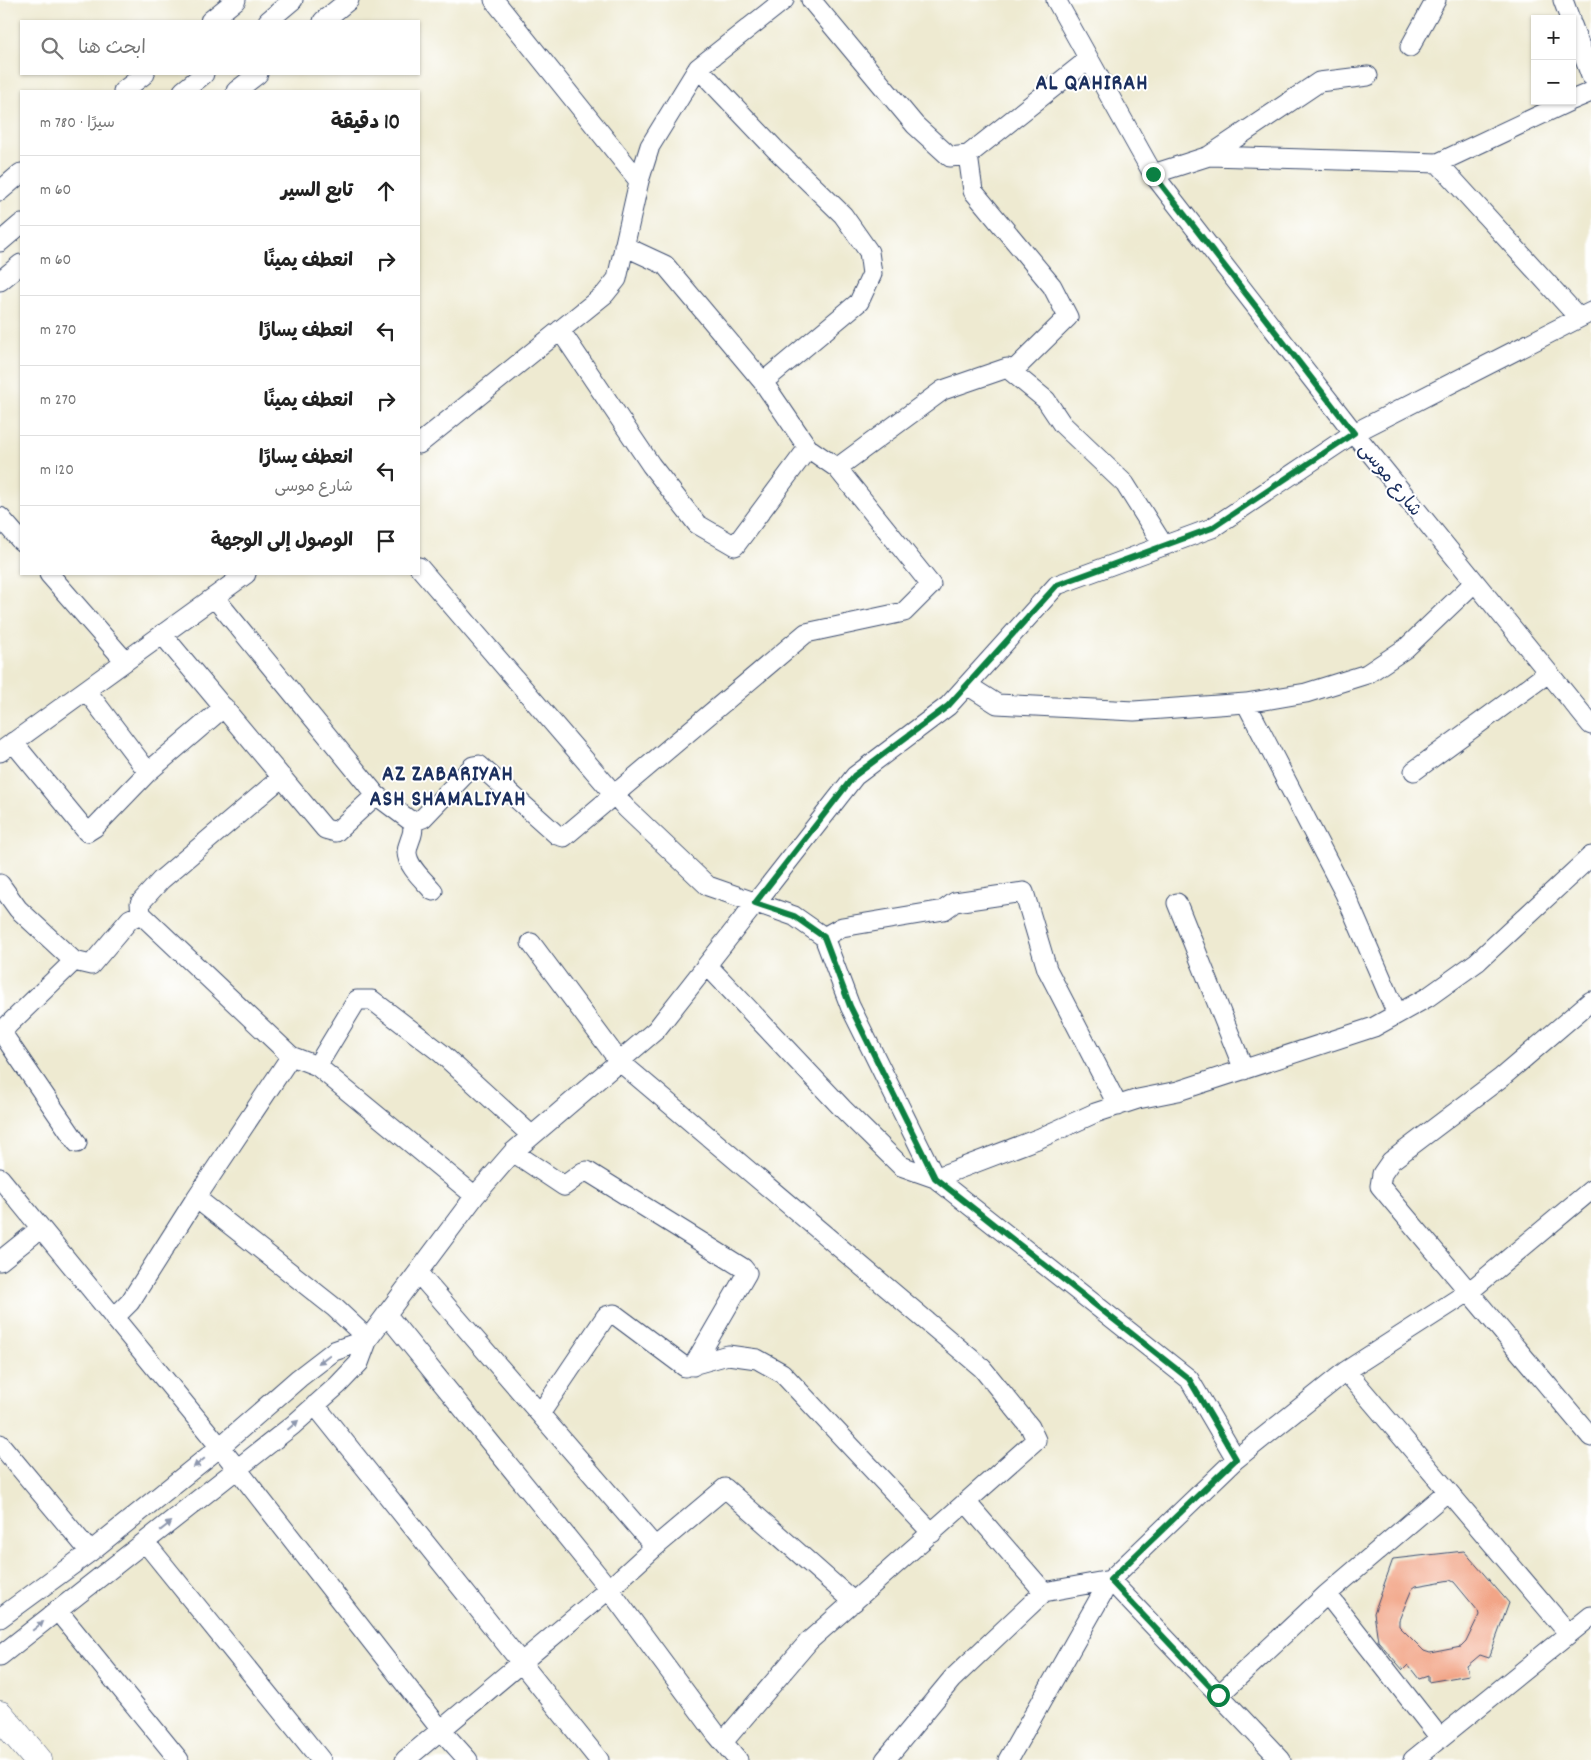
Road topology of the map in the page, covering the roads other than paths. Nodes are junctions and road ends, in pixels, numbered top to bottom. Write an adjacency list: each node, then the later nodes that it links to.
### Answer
1 (236, 0): 11 (street)
2 (293, 0): 12 (street)
3 (349, 0): 13 (street)
4 (494, 0): 34 (street)
5 (784, 0): 17 (street)
6 (811, 0): 29 (street)
7 (1056, 0): 16 (street, شارع موسى)
8 (1436, 0): 15 (street)
9 (1563, 0): 10 (street)
10 (1569, 15)
11 (211, 20)
12 (269, 20)
13 (324, 20)
14 (1576, 36): 22 (street)
15 (1410, 47)
16 (1089, 59): 29 (street); 32 (street, شارع موسى)
17 (698, 68): 34 (street); 44 (street)
18 (144, 75): 23 (street)
19 (203, 75): 24 (street)
20 (257, 75): 25 (street)
21 (1368, 76): 30 (street)
22 (1591, 76)
23 (124, 90)
24 (184, 90)
25 (237, 90)
26 (1591, 92): 27 (street)
27 (1576, 99)
28 (1562, 105): 31 (street)
29 (968, 155): 43 (street)
30 (1209, 156): 31 (street); 32 (street)
31 (1438, 163): 41 (street)
32 (1153, 174): 45 (street, شارع موسى)
33 (20, 175): 35 (street)
34 (640, 181): 38 (street)
35 (0, 191)
36 (20, 225): 37 (street)
37 (0, 242)
38 (624, 246): 42 (street); 44 (street)
39 (20, 265): 40 (street)
40 (0, 281)
41 (1585, 315): 45 (street)
42 (560, 330): 46 (street); 47 (street)
43 (1012, 372): 48 (street); 51 (street)
44 (764, 382): 47 (street)
45 (1354, 433): 51 (street); 55 (street, شارع موسى)
46 (420, 443)
47 (808, 448): 48 (street)
48 (837, 468): 69 (street)
49 (0, 517): 50 (street)
50 (20, 540)
51 (1164, 546): 60 (street)
52 (420, 568): 69 (street)
53 (51, 575): 58 (street)
54 (245, 575): 56 (street)
55 (1474, 582): 59 (street, شارع موسى); 62 (street)
56 (214, 597): 57 (street); 70 (street)
57 (162, 634): 58 (street); 63 (street)
58 (125, 661): 61 (street)
59 (1548, 673): 64 (street, شارع موسى); 66 (street)
60 (967, 685): 62 (street); 75 (street)
61 (86, 690): 65 (street); 67 (street)
62 (1246, 703): 83 (street)
63 (224, 708): 67 (street); 68 (street)
64 (1591, 725)
65 (7, 747): 67 (street)
66 (1414, 771)
67 (148, 772)
68 (282, 777): 70 (street); 77 (street)
69 (614, 794): 71 (street); 75 (street)
70 (376, 796): 71 (street)
71 (412, 822): 74 (street)
72 (1591, 856): 83 (street)
73 (0, 884): 80 (street)
74 (433, 892)
75 (755, 903): 78 (street); 81 (street)
76 (1177, 903): 87 (street)
77 (141, 914): 80 (street); 84 (street)
78 (824, 937): 88 (street); 93 (street)
79 (531, 942): 85 (street)
80 (74, 960): 90 (street)
81 (707, 965): 85 (street); 93 (street)
82 (1591, 1001): 100 (street)
83 (1398, 1014): 87 (street)
84 (291, 1056): 86 (street); 96 (street)
85 (620, 1061): 89 (street); 114 (street)
86 (317, 1066): 89 (street); 95 (street)
87 (1244, 1070): 88 (street)
88 (1118, 1106): 93 (street)
89 (531, 1134): 91 (street)
90 (77, 1143)
91 (513, 1152): 95 (street); 104 (street)
92 (0, 1178): 97 (street)
93 (935, 1178): 111 (street)
94 (1591, 1190): 100 (street)
95 (475, 1196): 99 (street)
96 (196, 1198): 102 (street); 103 (street)
97 (41, 1228): 98 (street); 102 (street)
98 (0, 1261)
99 (418, 1273): 101 (street); 107 (street)
100 (1470, 1292): 105 (street); 108 (street)
101 (387, 1315): 103 (street); 120 (street)
102 (114, 1318): 110 (street)
103 (368, 1339): 106 (street); 110 (street, one-way to 110)
104 (693, 1366): 107 (street); 115 (street)
105 (1346, 1371): 111 (street); 113 (street)
106 (315, 1405): 112 (street, one-way to 106); 129 (street)
107 (540, 1414): 117 (street)
108 (1591, 1437)
109 (0, 1444): 118 (street)
110 (220, 1447): 112 (street); 118 (street, one-way to 118)
111 (1236, 1459): 119 (street)
112 (236, 1469): 116 (street, one-way to 112); 132 (street)
113 (1448, 1491): 122 (street); 127 (street)
114 (966, 1502): 115 (street); 121 (street)
115 (932, 1533): 123 (street)
116 (145, 1542): 124 (street); 137 (street)
117 (655, 1547): 120 (street); 123 (street)
118 (90, 1552): 126 (street)
119 (1110, 1580): 121 (street); 130 (street); 143 (street)
120 (609, 1590): 129 (street); 134 (street)
121 (1044, 1592): 142 (street)
122 (1326, 1594): 130 (street); 133 (street)
123 (854, 1602): 134 (street)
124 (57, 1610): 128 (street, one-way to 124); 136 (street)
125 (1591, 1616): 127 (street)
126 (0, 1618)
127 (1569, 1634): 133 (street)
128 (0, 1656)
129 (522, 1663): 132 (street); 140 (street)
130 (1218, 1695): 144 (street)
131 (0, 1714): 135 (highway)
132 (441, 1730): 138 (street); 139 (street)
133 (1440, 1738): 145 (street)
134 (723, 1742): 141 (street)
135 (38, 1760)
136 (179, 1760)
137 (321, 1760)
138 (405, 1760)
139 (468, 1760)
140 (599, 1760)
141 (738, 1760)
142 (885, 1760)
143 (1008, 1760)
144 (1281, 1760)
145 (1413, 1760)

